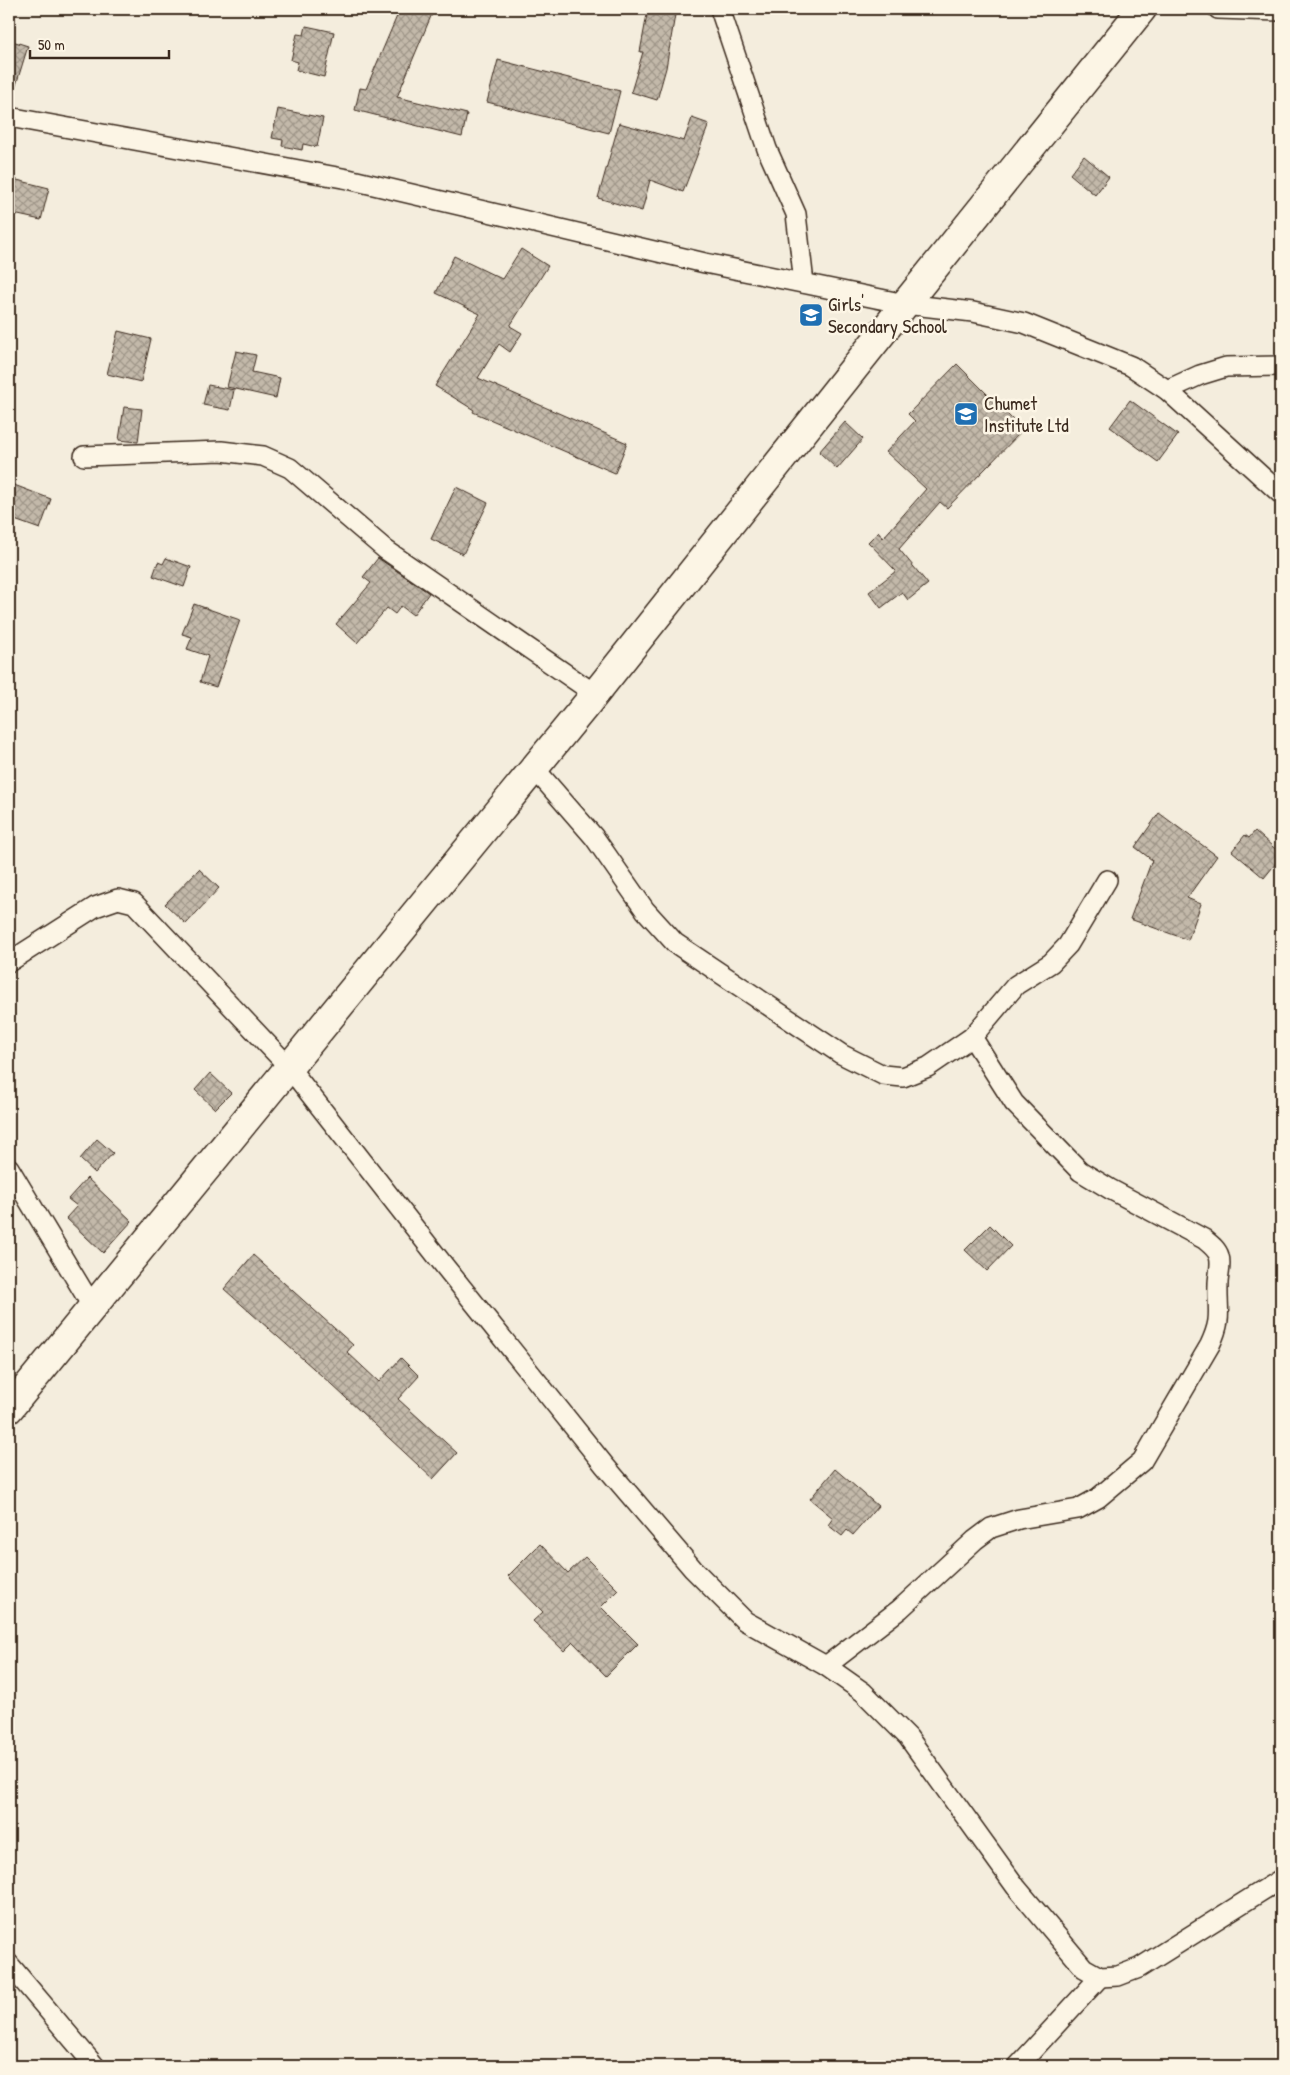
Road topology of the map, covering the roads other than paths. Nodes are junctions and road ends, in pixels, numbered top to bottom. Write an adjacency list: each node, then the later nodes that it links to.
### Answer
1 (720, 9): 6 (street)
2 (1142, 9): 7 (main road)
3 (1218, 9): 4 (street)
4 (1281, 11)
5 (9, 117): 6 (street)
6 (804, 283): 7 (street)
7 (905, 304): 9 (street); 12 (main road)
8 (1281, 366): 9 (street)
9 (1167, 390): 11 (street)
10 (84, 456): 12 (street)
11 (1281, 494)
12 (595, 694): 13 (main road)
13 (534, 768): 16 (street); 17 (main road)
14 (1108, 880): 16 (street)
15 (9, 962): 17 (street)
16 (972, 1038): 21 (street)
17 (288, 1066): 19 (main road); 21 (street)
18 (9, 1168): 19 (street)
19 (92, 1306): 20 (main road)
20 (9, 1409)
21 (826, 1666): 24 (street)
22 (1281, 1879): 24 (street)
23 (9, 1964): 25 (street)
24 (1100, 1977): 26 (street)
25 (95, 2066)
26 (1018, 2066)

